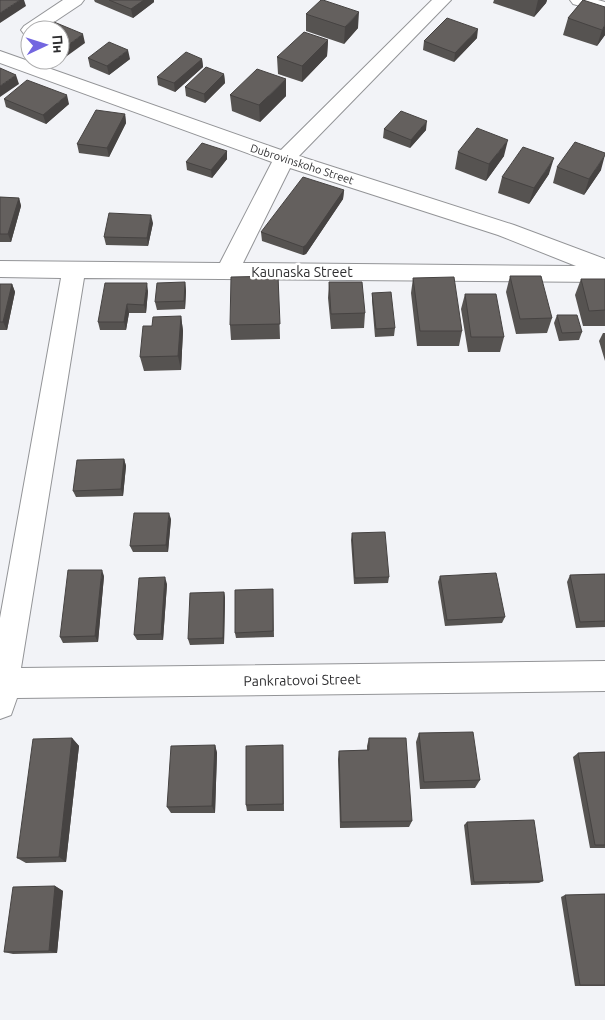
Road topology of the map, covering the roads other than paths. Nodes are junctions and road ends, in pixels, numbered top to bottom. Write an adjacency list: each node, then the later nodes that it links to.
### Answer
1 (75, 0): 5 (street)
2 (442, 0): 9 (street)
3 (579, 0): 4 (street)
4 (605, 8)
5 (45, 20)
6 (20, 37): 7 (street)
7 (0, 50)
8 (0, 57): 9 (street, Dubrovinskoho Street)
9 (284, 159): 10 (street, Dubrovinskoho Street); 13 (street)
10 (605, 268)
11 (0, 269): 12 (street, Kaunaska Street)
12 (74, 270): 13 (street, Kaunaska Street); 16 (street)
13 (227, 272): 14 (street, Kaunaska Street)
14 (605, 274)
15 (605, 676): 16 (street, Pankratovoi Street)
16 (1, 690)

